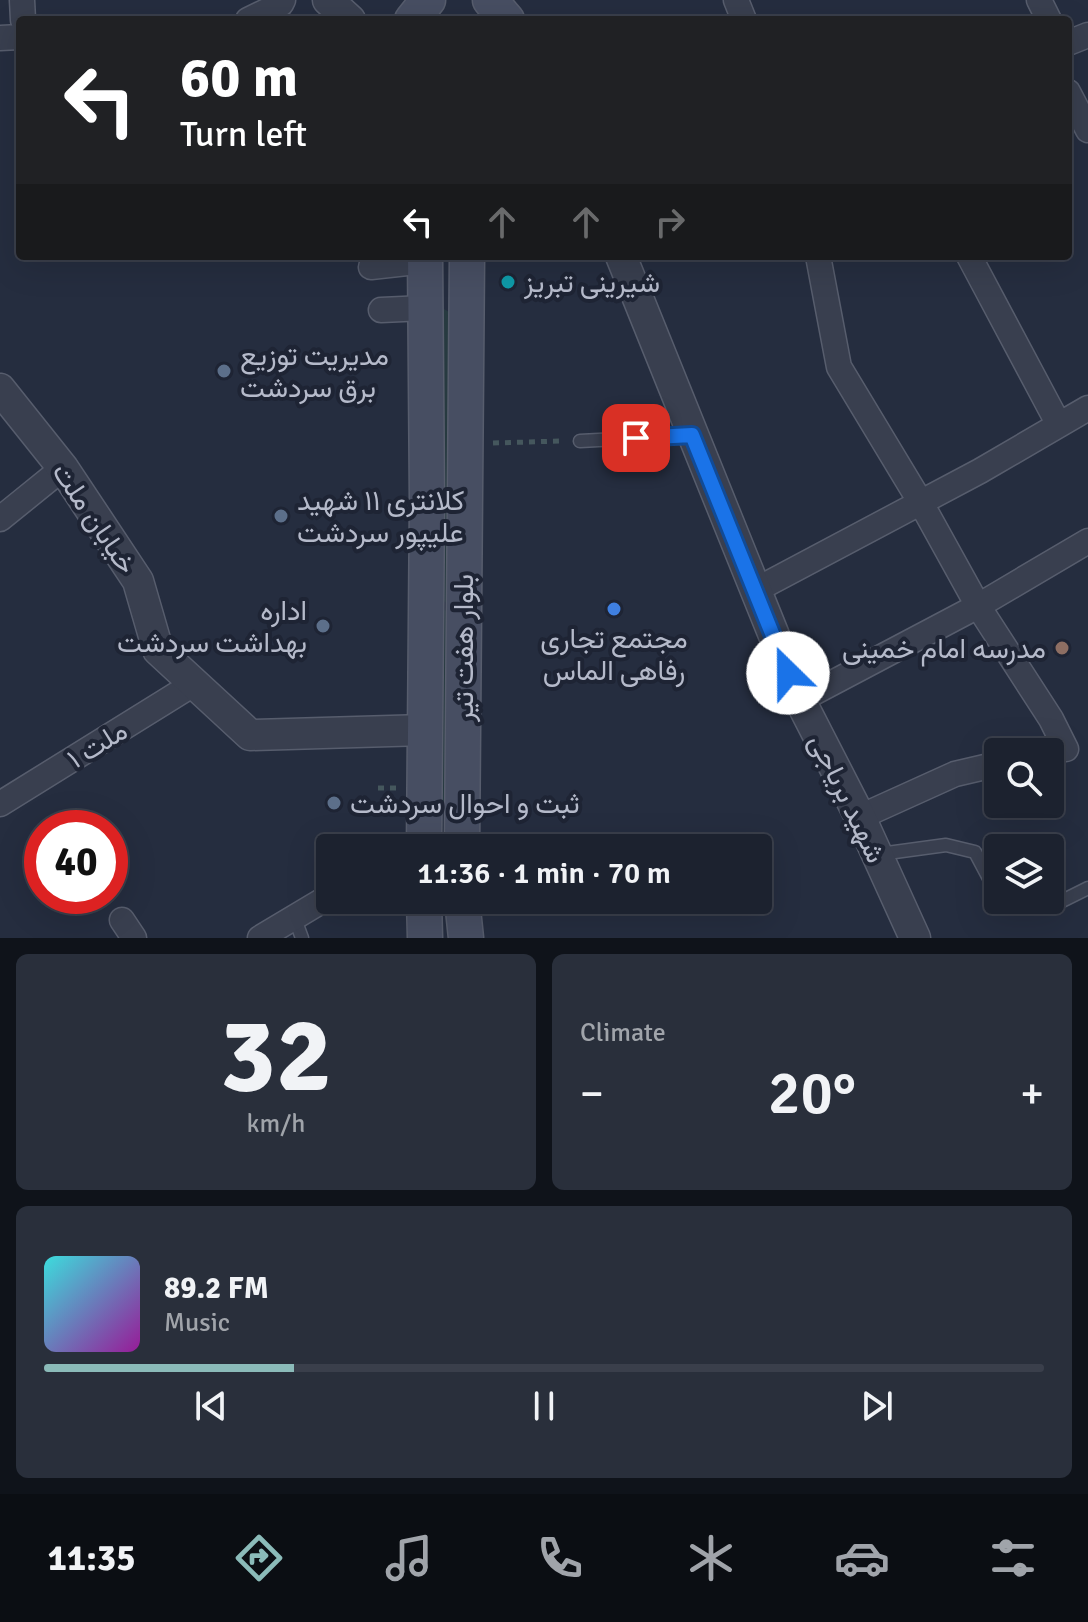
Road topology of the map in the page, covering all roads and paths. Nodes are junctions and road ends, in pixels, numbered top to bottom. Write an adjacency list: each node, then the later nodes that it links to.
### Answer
1 (283, 0): 4 (street)
2 (328, 0): 5 (street)
3 (428, 0): 6 (main road)
4 (256, 16)
5 (346, 16)
6 (415, 16)
7 (1072, 100): 8 (street)
8 (1088, 130)
9 (418, 260): 15 (street)
10 (425, 260): 16 (main road, بلوار هفت تیر)
11 (467, 260): 23 (main road, بلوار هفت تیر)
12 (623, 260): 21 (street, شهید بریاجی)
13 (819, 260): 25 (street)
14 (971, 260): 20 (street)
15 (371, 267)
16 (425, 308): 17 (street); 32 (main road, بلوار هفت تیر)
17 (381, 310)
18 (0, 389): 24 (street, خیابان ملت)
19 (1088, 408): 20 (street)
20 (1059, 425): 25 (street)
21 (692, 435): 22 (lane); 28 (street, شهید بریاجی)
22 (580, 441): 23 (path)
23 (464, 444): 38 (main road, بلوار هفت تیر)
24 (63, 468): 26 (street); 30 (street, خیابان ملت)
25 (921, 503): 28 (street); 29 (street)
26 (0, 519)
27 (1088, 541): 29 (street)
28 (754, 591): 31 (street, شهید بریاجی)
29 (978, 606): 31 (street); 33 (street)
30 (195, 683): 32 (street, خیابان ملت); 35 (street, ملت ۱)
31 (800, 700): 36 (street, شهید بریاجی)
32 (425, 730): 37 (main road, بلوار هفت تیر)
33 (1068, 749)
34 (984, 767): 36 (street)
35 (0, 804)
36 (860, 817): 39 (street, شهید بریاجی)
37 (424, 834)
38 (462, 834)
39 (877, 855): 40 (lane); 50 (street, شهید بریاجی)
40 (984, 869)
41 (1088, 888): 42 (lane)
42 (1064, 900)
43 (316, 910): 46 (street)
44 (424, 914): 48 (main road)
45 (463, 914): 49 (main road)
46 (299, 928): 47 (street)
47 (260, 938)
48 (425, 938)
49 (466, 938)
50 (915, 938)

